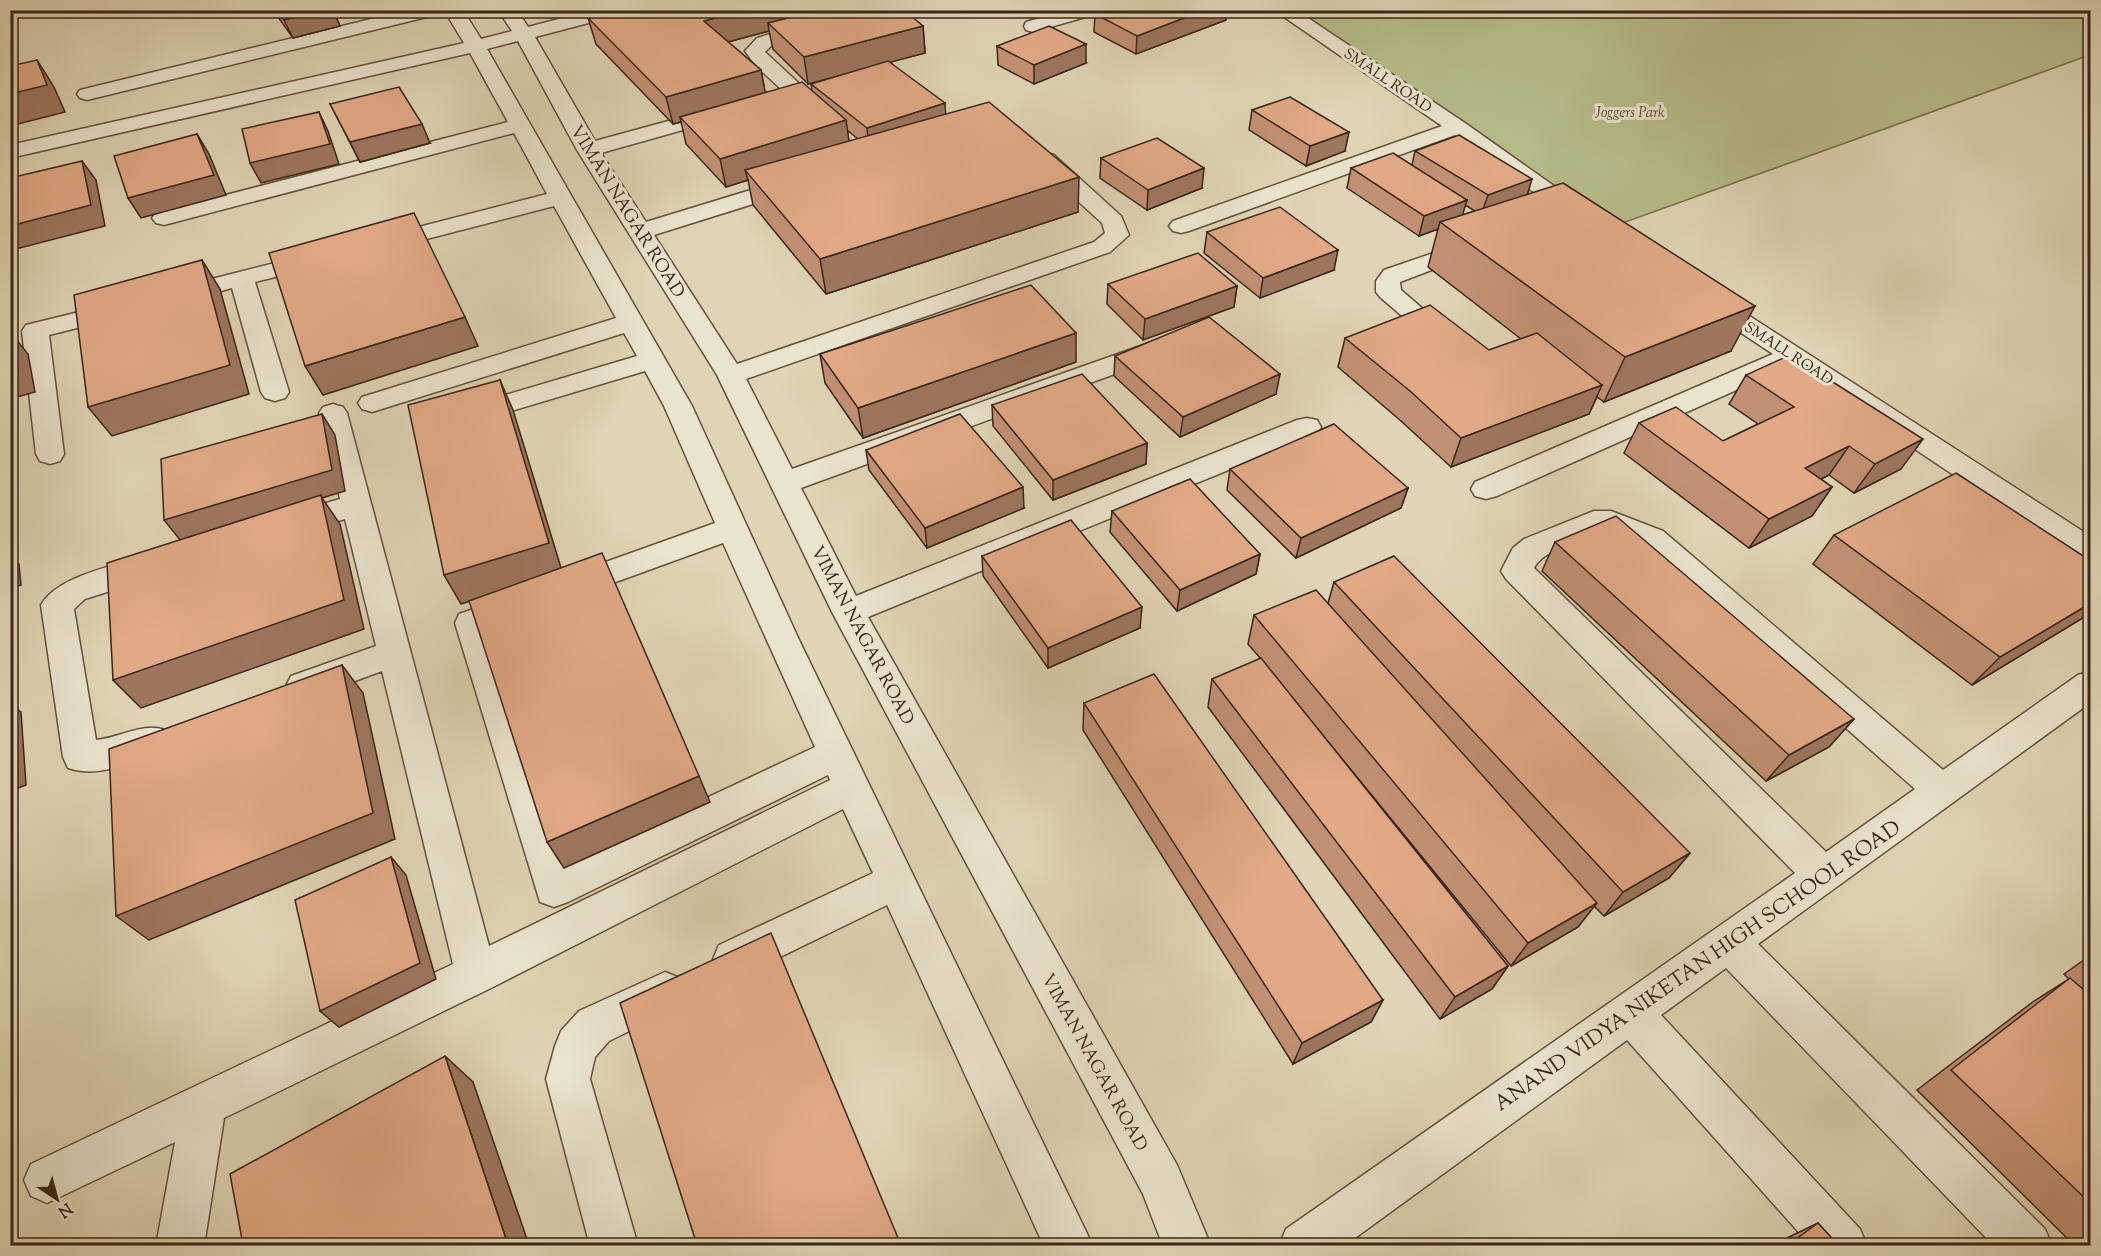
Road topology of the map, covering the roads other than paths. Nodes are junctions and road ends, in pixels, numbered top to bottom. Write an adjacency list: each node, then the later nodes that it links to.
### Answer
1 (434, 10): 10 (street)
2 (453, 10): 9 (street)
3 (617, 10): 7 (street)
4 (834, 10): 16 (street)
5 (1090, 10): 8 (street)
6 (1294, 13): 13 (street, SMALL ROAD)
7 (516, 22): 9 (street); 16 (street, VIMAN NAGAR ROAD)
8 (1033, 26)
9 (476, 46): 12 (street); 15 (street)
10 (87, 94)
11 (813, 94): 16 (street)
12 (520, 125): 18 (street); 19 (street)
13 (1458, 127): 20 (street); 21 (street, SMALL ROAD)
14 (1033, 149): 31 (street)
15 (10, 152)
16 (590, 153): 22 (street, VIMAN NAGAR ROAD)
17 (811, 179): 22 (street)
18 (561, 197): 24 (street); 26 (street)
19 (164, 218)
20 (1181, 226)
21 (1600, 230)
22 (639, 232): 31 (street, VIMAN NAGAR ROAD)
23 (1489, 241): 28 (street)
24 (242, 279): 32 (street); 37 (street)
25 (1687, 286): 29 (street, SMALL ROAD)
26 (632, 322): 30 (street); 33 (street)
27 (1182, 340): 38 (street)
28 (1463, 353)
29 (1793, 356): 39 (street); 43 (street, SMALL ROAD)
30 (652, 360): 35 (street); 41 (street)
31 (731, 375): 38 (street, VIMAN NAGAR ROAD)
32 (275, 392)
33 (372, 403)
34 (333, 413): 40 (street)
35 (441, 424)
36 (1307, 427): 46 (street)
37 (50, 454)
38 (784, 483): 46 (street, VIMAN NAGAR ROAD)
39 (1486, 489)
40 (356, 505): 42 (street); 47 (street)
41 (729, 522): 45 (street); 51 (street); 51 (street)
42 (255, 536)
43 (2091, 551)
44 (176, 560): 50 (street)
45 (587, 566)
46 (848, 612): 63 (street, VIMAN NAGAR ROAD)
47 (394, 653): 49 (street); 56 (street)
48 (2091, 685): 52 (street, ANAND VIDYA NIKETAN HIGH SCHOOL ROAD)
49 (270, 698)
50 (180, 730)
51 (843, 770): 54 (street); 56 (street)
52 (1942, 791): 53 (street, ANAND VIDYA NIKETAN HIGH SCHOOL ROAD); 53 (street)
53 (1823, 875): 55 (street, ANAND VIDYA NIKETAN HIGH SCHOOL ROAD)
54 (896, 880): 61 (street); 62 (street)
55 (1729, 943): 57 (street, ANAND VIDYA NIKETAN HIGH SCHOOL ROAD); 66 (street)
56 (476, 974): 58 (street)
57 (1630, 1012): 64 (street, ANAND VIDYA NIKETAN HIGH SCHOOL ROAD); 65 (street)
58 (204, 1104): 59 (street); 60 (street)
59 (47, 1180)
60 (180, 1245)
61 (614, 1245)
62 (1069, 1245)
63 (1187, 1245)
64 (1303, 1245)
65 (1843, 1245)
66 (2028, 1245)

